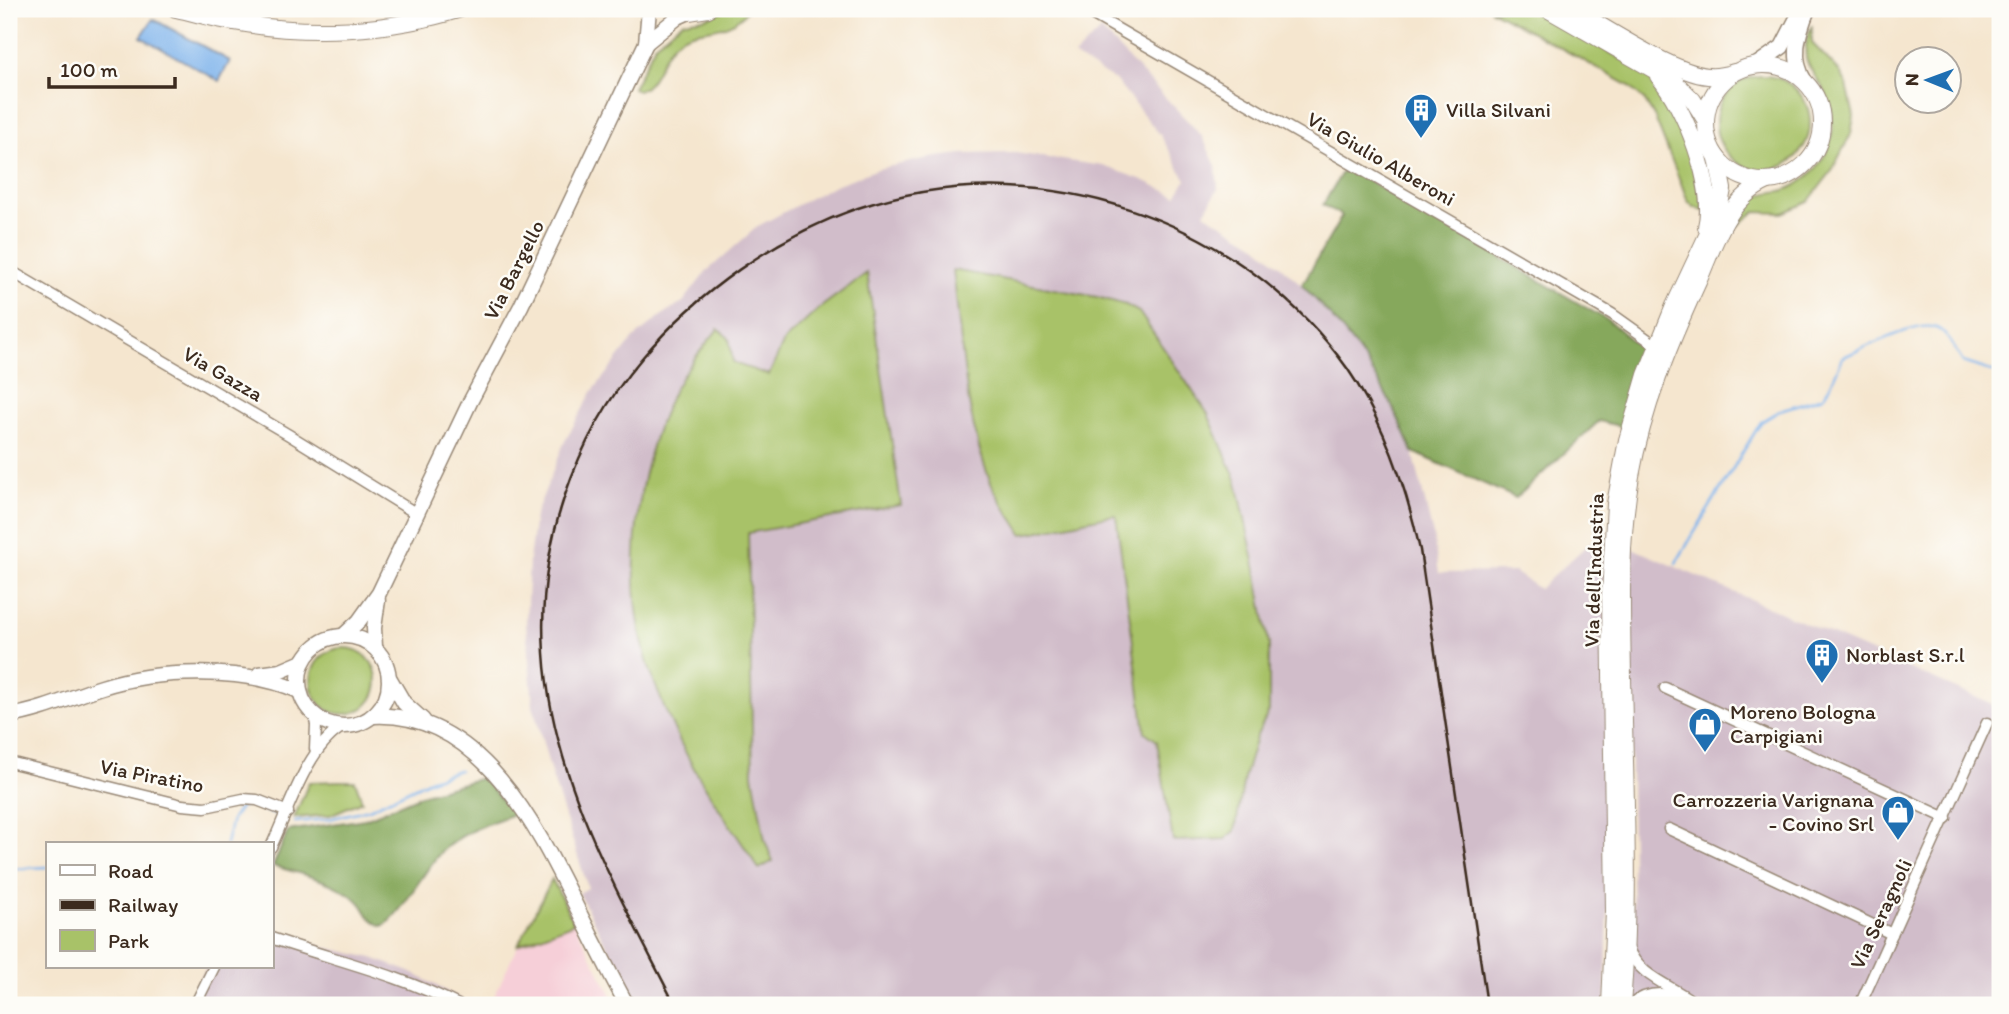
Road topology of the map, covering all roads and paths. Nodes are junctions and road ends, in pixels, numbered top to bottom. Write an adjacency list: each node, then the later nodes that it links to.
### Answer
1 (176, 9): 2 (main road)
2 (461, 9)
3 (649, 9): 11 (main road, Via Bargello)
4 (708, 9): 10 (main road)
5 (1083, 9): 21 (street, Via Giulio Alberoni)
6 (1547, 9): 13 (main road)
7 (1572, 9): 14 (main road)
8 (1800, 9): 12 (main road)
9 (1808, 9): 15 (main road)
10 (682, 10): 11 (main road, Via Bargello)
11 (646, 43): 22 (main road, Via Bargello)
12 (1756, 65): 14 (main road); 15 (main road)
13 (1650, 67): 16 (main road); 19 (main road)
14 (1737, 72): 16 (main road)
15 (1806, 83): 18 (main road)
16 (1706, 121): 17 (main road)
17 (1717, 158): 18 (main road); 19 (main road, Via dell'Industria)
18 (1768, 181): 45 (main road, Via dell'Industria)
19 (1702, 243): 21 (main road, Via dell'Industria)
20 (9, 270): 22 (street, Via Gazza)
21 (1657, 346): 48 (main road, Via dell'Industria)
22 (417, 514): 23 (main road, Via Bargello)
23 (379, 593): 24 (main road); 25 (main road)
24 (344, 635): 25 (main road); 26 (main road)
25 (375, 647): 28 (main road)
26 (302, 662): 27 (main road); 30 (main road)
27 (244, 676): 30 (main road); 32 (main road)
28 (390, 679): 33 (main road); 35 (main road)
29 (1665, 688): 40 (street)
30 (299, 691): 31 (main road)
31 (314, 715): 36 (main road); 37 (street)
32 (9, 716)
33 (374, 716): 35 (main road); 36 (main road)
34 (1987, 723): 40 (street, Via Seragnoli)
35 (427, 724): 53 (main road)
36 (342, 727): 37 (street)
37 (314, 752): 39 (street)
38 (9, 762): 39 (street, Via Piratino)
39 (288, 812): 42 (street)
40 (1946, 818): 43 (street, Via Seragnoli)
41 (1669, 829): 43 (street)
42 (273, 843)
43 (1892, 934): 58 (street, Via Seragnoli)
44 (273, 939): 52 (street)
45 (1626, 940): 47 (street); 48 (main road, Via dell'Industria)
46 (214, 968): 51 (street)
47 (1652, 977): 48 (street); 50 (street)
48 (1620, 982): 49 (street); 54 (main road, Via dell'Industria); 55 (main road, Via dell'Industria)
49 (1661, 992): 50 (street); 56 (street)
50 (1689, 999): 57 (street)
51 (195, 1005)
52 (458, 1005)
53 (626, 1005)
54 (1610, 1005)
55 (1622, 1005)
56 (1631, 1005)
57 (1702, 1005)
58 (1860, 1005)

